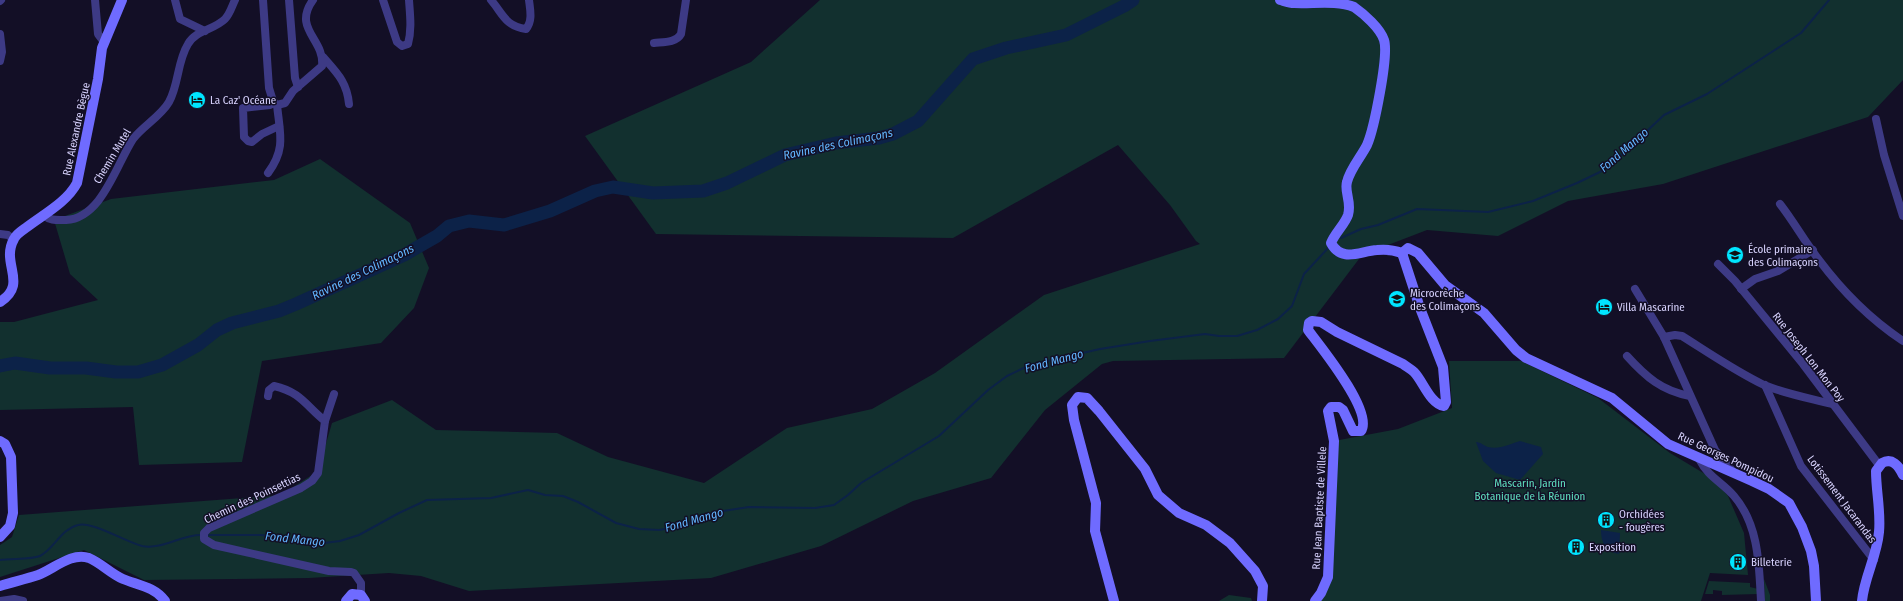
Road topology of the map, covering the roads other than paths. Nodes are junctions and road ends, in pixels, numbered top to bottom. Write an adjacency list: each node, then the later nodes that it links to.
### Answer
1 (95, 0): 16 (street)
2 (122, 0): 16 (main road, Rue Alexandre Bègue)
3 (175, 0): 14 (street)
4 (235, 0): 14 (street, Chemin Mutel)
5 (263, 0): 21 (street)
6 (289, 0): 20 (street)
7 (313, 0): 18 (street)
8 (383, 0): 9 (street)
9 (409, 0)
10 (491, 0): 11 (street)
11 (529, 0)
12 (686, 0): 17 (street)
13 (1280, 0): 32 (main road)
14 (205, 31): 27 (street, Chemin Mutel)
15 (0, 34): 19 (street)
16 (104, 42): 27 (main road, Rue Alexandre Bègue)
17 (654, 43)
18 (323, 57): 20 (street); 22 (street)
19 (0, 61)
20 (298, 87): 21 (street)
21 (276, 104): 24 (street); 24 (street)
22 (349, 104)
23 (1876, 119): 28 (street)
24 (279, 126): 25 (street)
25 (268, 174)
26 (1780, 204): 31 (street)
27 (43, 215): 30 (main road, Rue Alexandre Bègue)
28 (1903, 216)
29 (0, 234): 30 (street)
30 (13, 239): 36 (main road)
31 (1813, 250): 35 (street); 38 (street)
32 (1402, 253): 47 (main road, Rue Georges Pompidou); 61 (main road, Rue Jean Baptiste de Villele)
33 (1718, 264): 35 (street, Rue Joseph Lon Mon Poy)
34 (1635, 289): 37 (street)
35 (1741, 289): 44 (street, Rue Joseph Lon Mon Poy)
36 (0, 302)
37 (1664, 337): 40 (street); 43 (street)
38 (1903, 341)
39 (1627, 356): 43 (street)
40 (1765, 385): 44 (street); 52 (street, Lotissement Jacarandas)
41 (334, 394): 45 (street, Chemin des Poinsettias)
42 (268, 396): 45 (street)
43 (1690, 396): 49 (street)
44 (1832, 404): 48 (street, Rue Joseph Lon Mon Poy)
45 (325, 421): 54 (street, Chemin des Poinsettias)
46 (0, 441): 51 (main road)
47 (1699, 459): 49 (main road, Rue Georges Pompidou); 62 (street)
48 (1879, 465): 50 (main road); 52 (main road)
49 (1734, 473): 63 (main road, Rue Georges Pompidou)
50 (1903, 474)
51 (0, 537)
52 (1874, 560): 64 (main road)
53 (0, 586): 57 (main road)
54 (363, 598): 58 (main road)
55 (0, 601): 56 (street)
56 (23, 601)
57 (165, 601)
58 (346, 601)
59 (1114, 601): 60 (main road)
60 (1262, 601)
61 (1315, 601)
62 (1760, 601)
63 (1816, 601)
64 (1862, 601)

